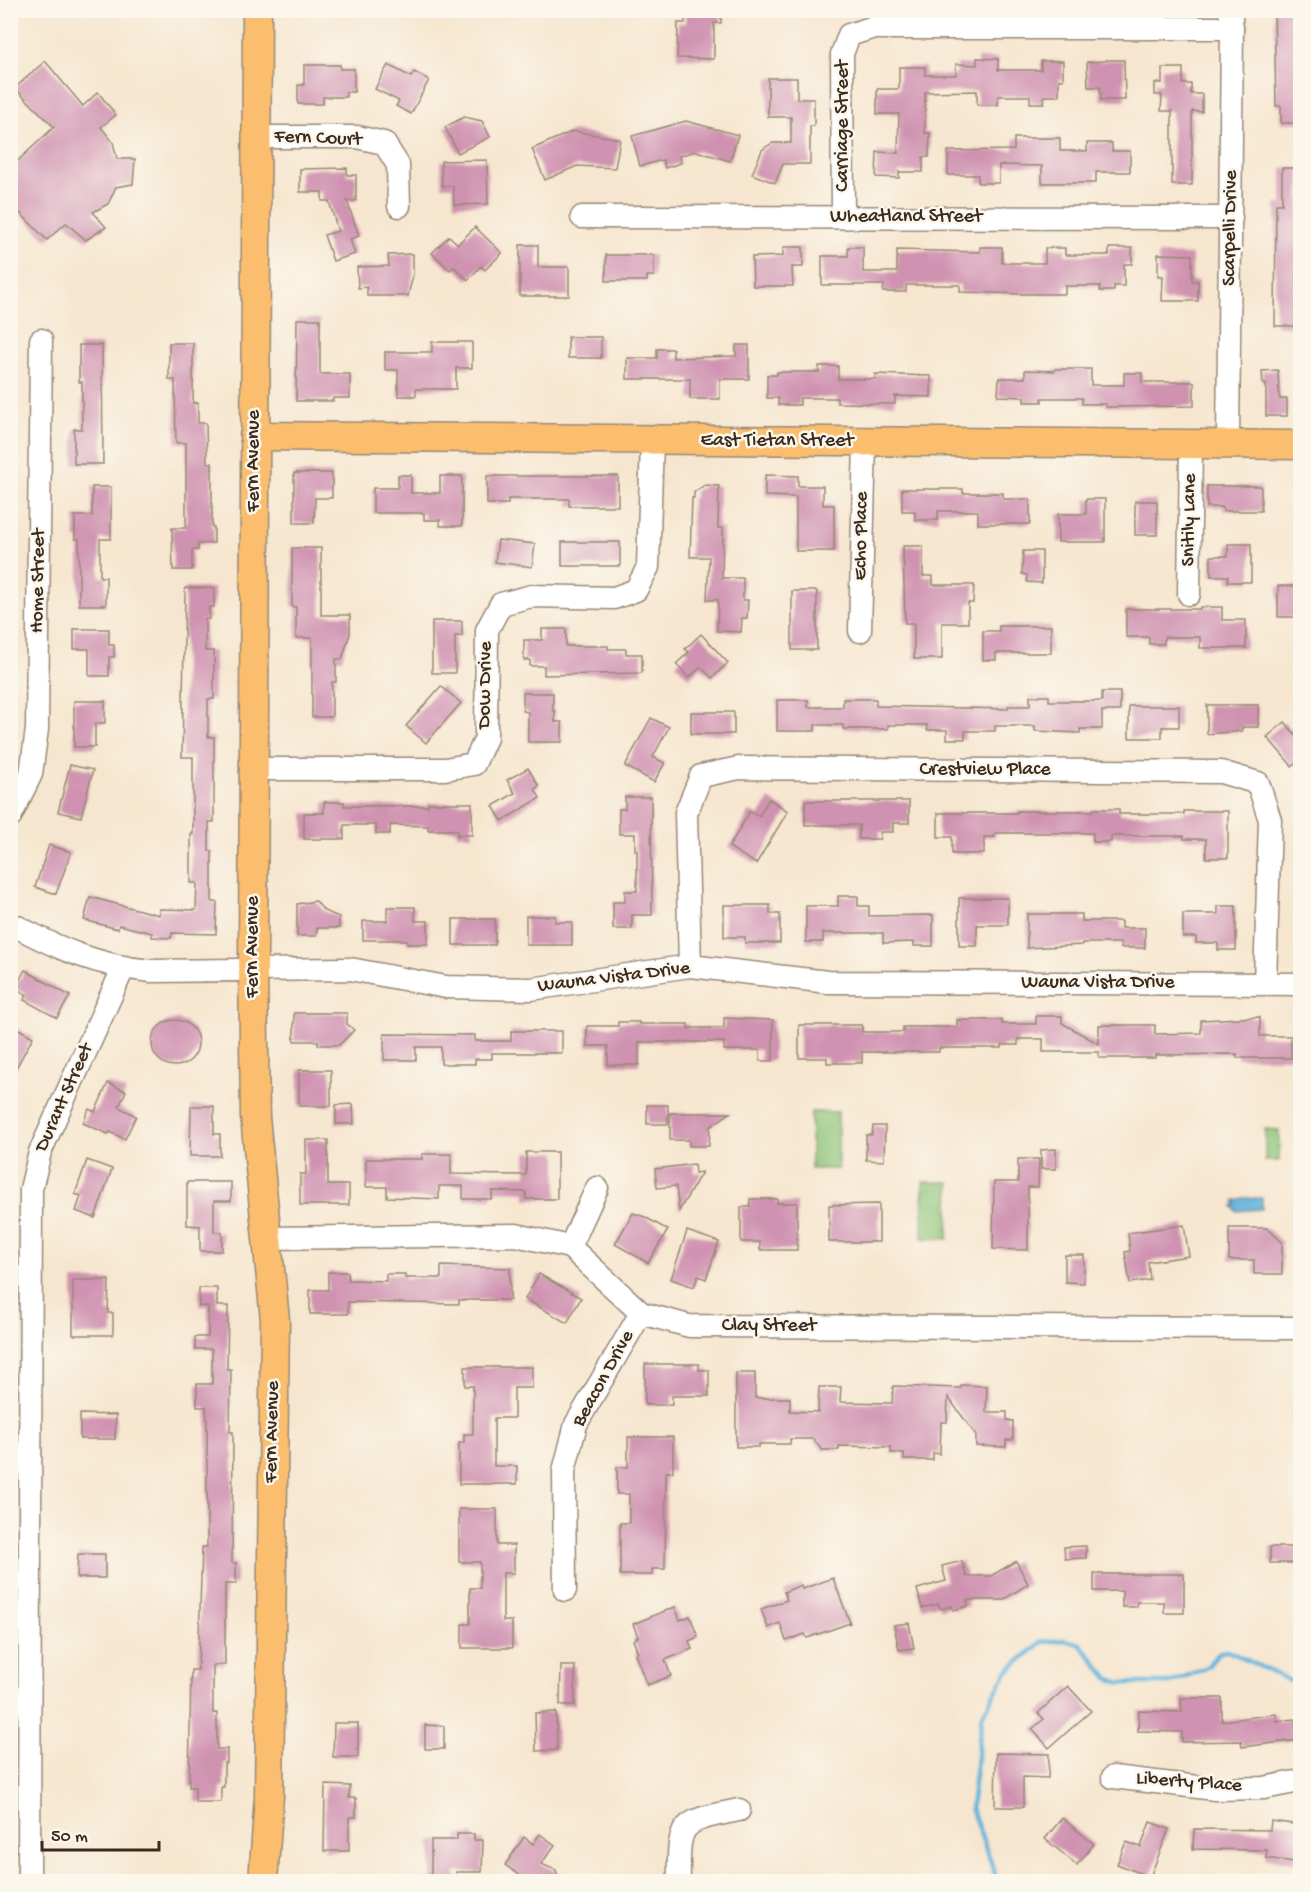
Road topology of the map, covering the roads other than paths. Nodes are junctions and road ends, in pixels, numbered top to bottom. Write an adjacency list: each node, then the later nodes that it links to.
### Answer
1 (257, 10): 3 (main road, Fern Avenue)
2 (1231, 19): 6 (street, Carriage Street); 7 (street, Scarpelli Drive)
3 (257, 137): 4 (street, Fern Court); 9 (main road, Fern Avenue)
4 (399, 206)
5 (582, 217): 6 (street, Wheatland Street)
6 (843, 217): 7 (street, Wheatland Street)
7 (1231, 218): 13 (street, Scarpelli Drive)
8 (41, 340): 18 (street, Home Street)
9 (254, 436): 10 (main road, East Tietan Street); 17 (main road, Fern Avenue)
10 (652, 441): 11 (main road, East Tietan Street); 17 (street, Dow Drive)
11 (864, 442): 12 (main road, East Tietan Street); 16 (street, Echo Place)
12 (1191, 445): 13 (main road, East Tietan Street); 15 (street, Snitily Lane)
13 (1228, 445): 14 (main road, East Tietan Street)
14 (1300, 445)
15 (1189, 594)
16 (860, 630)
17 (252, 769): 22 (main road, Fern Avenue)
18 (10, 817)
19 (10, 922): 21 (street, Wauna Vista Drive)
20 (690, 966): 22 (street, Wauna Vista Drive); 23 (street, Wauna Vista Drive); 23 (street, Crestview Place)
21 (123, 969): 22 (street, Wauna Vista Drive); 34 (street, Durant Street)
22 (253, 969): 26 (main road, Fern Avenue)
23 (1265, 984): 24 (street, Wauna Vista Drive)
24 (1300, 984)
25 (597, 1188): 27 (street)
26 (267, 1238): 27 (street); 35 (main road, Fern Avenue)
27 (570, 1247): 28 (street, Clay Street)
28 (641, 1313): 29 (street, Clay Street); 30 (street, Beacon Drive)
29 (1300, 1328)
30 (565, 1590)
31 (1113, 1777): 32 (street, Liberty Place)
32 (1300, 1781)
33 (739, 1810): 36 (street)
34 (29, 1881)
35 (263, 1881)
36 (679, 1881)

